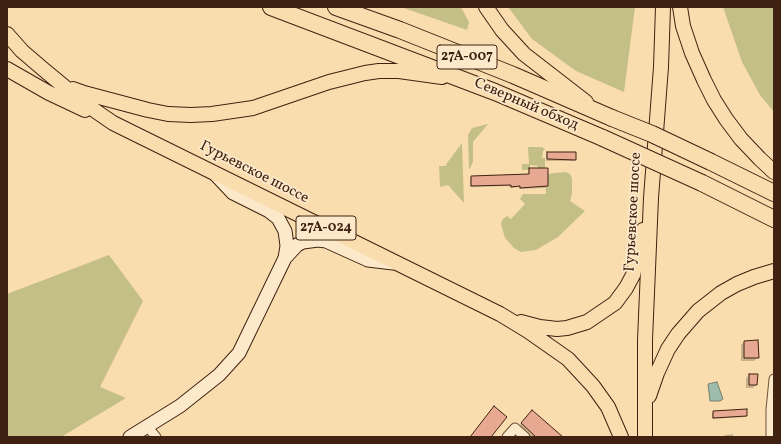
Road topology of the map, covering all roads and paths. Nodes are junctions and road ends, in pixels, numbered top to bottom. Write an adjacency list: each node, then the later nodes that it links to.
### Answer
1 (271, 7): 9 (highway, Северный обход / 27А-007)
2 (336, 7): 10 (highway, Северный обход / 27А-007)
3 (486, 7): 10 (main road)
4 (663, 7): 15 (main road, Гурьевское шоссе)
5 (680, 7): 13 (main road)
6 (7, 34): 8 (main road, Гурьевское шоссе / 27А-024)
7 (7, 69): 11 (main road)
8 (62, 84): 9 (main road); 11 (main road, Гурьевское шоссе / 27А-024)
9 (495, 92): 16 (highway, Северный обход / 27А-007, bridge)
10 (597, 111): 14 (highway, Северный обход / 27А-007, bridge)
11 (113, 123): 12 (main road, Гурьевское шоссе / 27А-024)
12 (211, 171): 17 (main road); 18 (main road, Гурьевское шоссе / 27А-024)
13 (774, 172)
14 (774, 193)
15 (651, 198): 20 (main road); 22 (main road, Гурьевское шоссе)
16 (774, 218)
17 (285, 258): 18 (main road); 23 (main road)
18 (396, 263): 20 (main road, Гурьевское шоссе / 27А-024)
19 (774, 271): 22 (main road)
20 (504, 316): 28 (main road)
21 (774, 378): 30 (street)
22 (645, 418): 29 (main road)
23 (147, 426): 24 (main road); 25 (street)
24 (130, 437)
25 (156, 437)
26 (507, 437): 27 (street)
27 (525, 437)
28 (622, 437)
29 (645, 437)
30 (771, 437)

